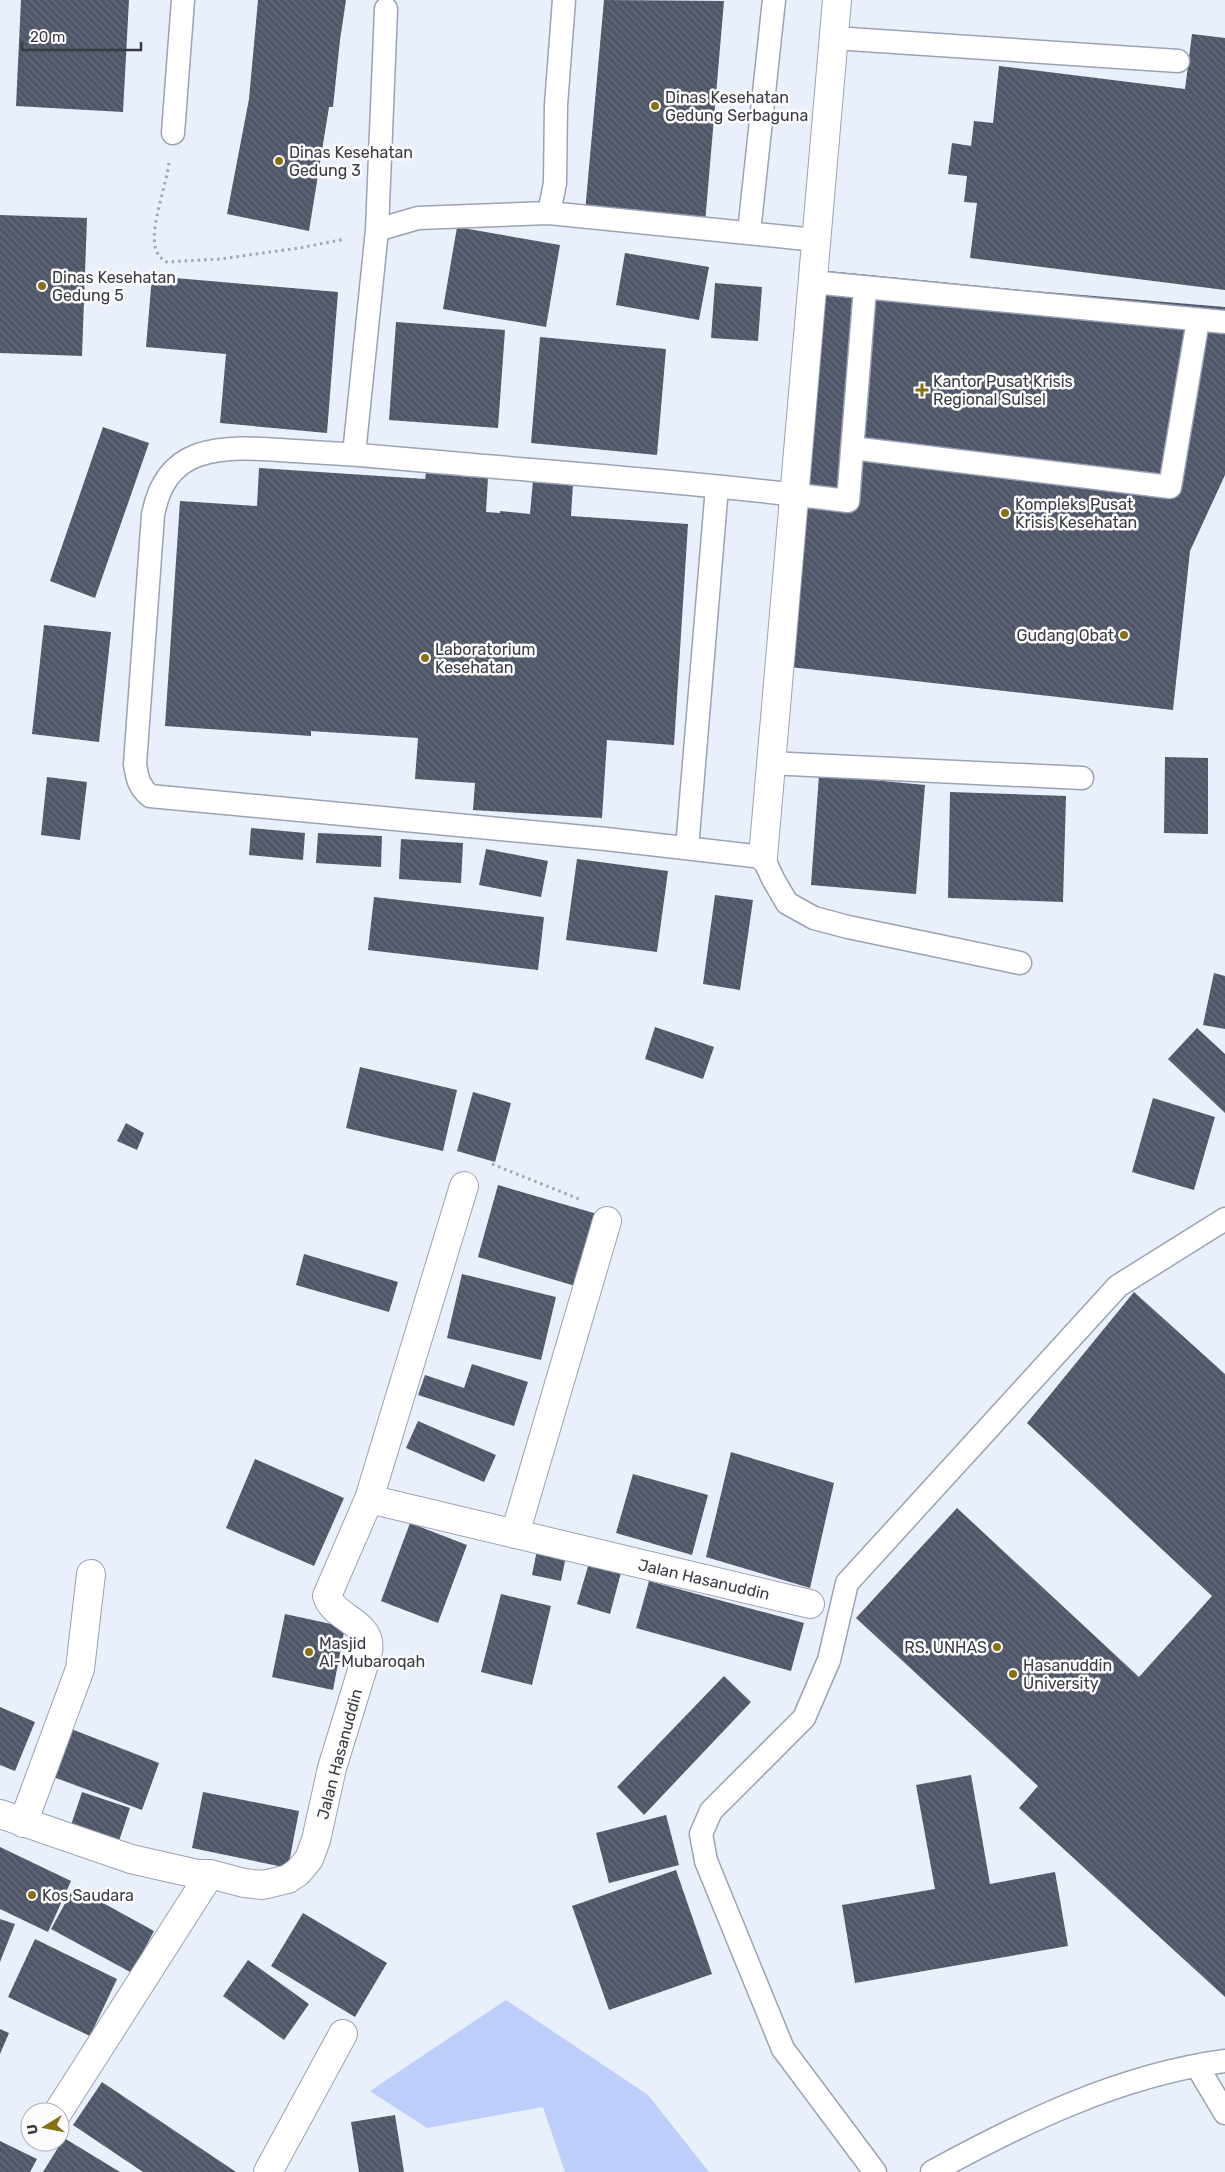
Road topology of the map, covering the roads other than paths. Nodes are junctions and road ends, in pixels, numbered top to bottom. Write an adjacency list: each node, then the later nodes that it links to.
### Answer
1 (183, 0): 8 (lane)
2 (564, 0): 9 (lane)
3 (774, 0): 11 (lane)
4 (837, 0): 6 (street)
5 (386, 9): 10 (lane)
6 (834, 38): 7 (lane); 12 (street)
7 (1178, 61)
8 (173, 133)
9 (549, 213): 10 (lane); 11 (lane)
10 (376, 230): 18 (lane)
11 (749, 232): 12 (lane)
12 (816, 240): 13 (street)
13 (812, 282): 14 (lane); 20 (street)
14 (865, 288): 15 (lane); 17 (lane)
15 (1198, 320): 16 (lane); 17 (lane)
16 (1225, 322)
17 (852, 448): 20 (lane)
18 (354, 454): 19 (lane); 23 (lane)
19 (717, 487): 20 (lane); 23 (lane)
20 (794, 494): 21 (street)
21 (769, 763): 22 (lane); 24 (street)
22 (1082, 778)
23 (687, 848): 24 (lane)
24 (763, 857): 25 (lane)
25 (1020, 963)
26 (464, 1186): 29 (street)
27 (1225, 1219): 41 (lane)
28 (607, 1221): 30 (street)
29 (369, 1499): 30 (street, Jalan Hasanuddin); 34 (street, Jalan Hasanuddin)
30 (515, 1534): 32 (street, Jalan Hasanuddin)
31 (91, 1574): 33 (street)
32 (810, 1604)
33 (12, 1818): 34 (street, Jalan Hasanuddin)
34 (210, 1874): 38 (street)
35 (343, 2034): 40 (street)
36 (1225, 2061): 37 (lane)
37 (1197, 2066): 39 (lane); 42 (lane)
38 (64, 2102)
39 (1225, 2113)
40 (268, 2172)
41 (874, 2172)
42 (932, 2172)

